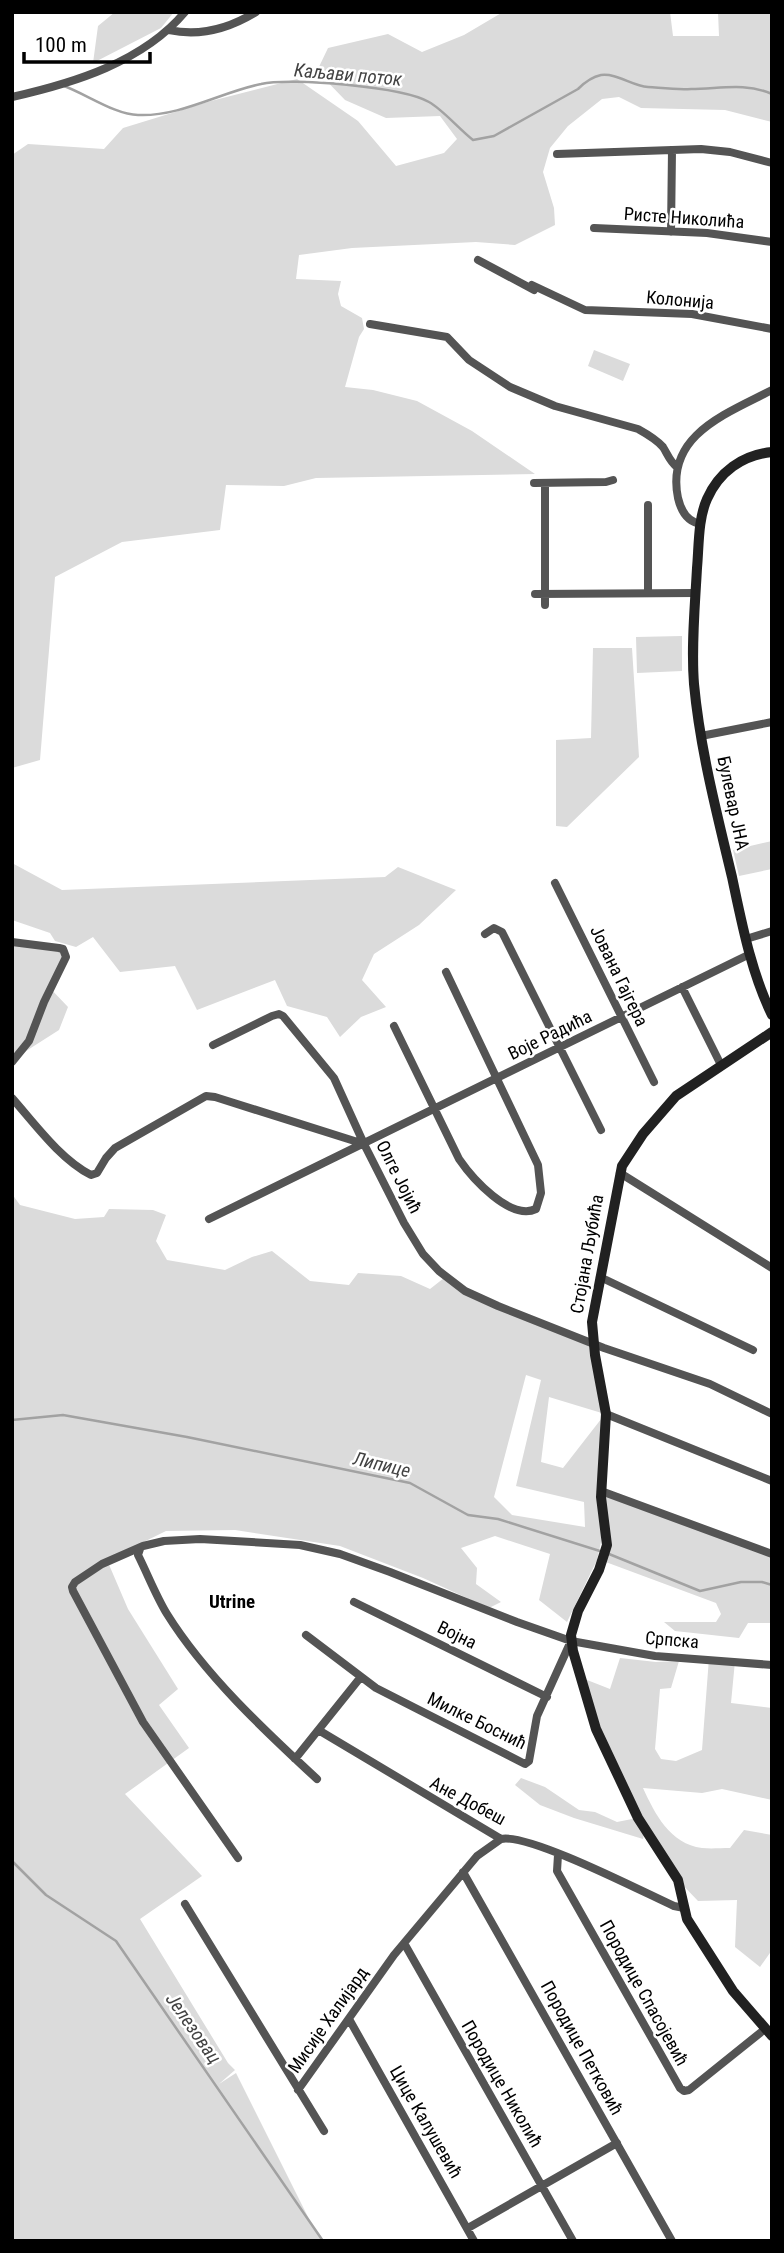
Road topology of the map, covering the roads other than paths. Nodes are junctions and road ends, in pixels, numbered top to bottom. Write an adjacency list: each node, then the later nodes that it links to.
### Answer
1 (185, 12): 3 (street)
2 (256, 12): 3 (street)
3 (169, 30): 4 (street)
4 (12, 97)
5 (672, 150): 6 (street); 7 (street); 9 (street)
6 (557, 154)
7 (772, 163)
8 (594, 228): 9 (street, Ристе Николића)
9 (671, 232): 10 (street, Ристе Николића)
10 (772, 242)
11 (478, 260): 13 (street, Колонија)
12 (532, 285): 13 (street, Колонија)
13 (585, 310): 15 (street, Колонија)
14 (370, 324): 18 (street)
15 (772, 329)
16 (772, 390): 18 (street)
17 (772, 452): 23 (street, Булевар ЈНА)
18 (677, 467): 23 (street)
19 (613, 480): 21 (street)
20 (534, 482): 21 (street)
21 (545, 482): 27 (street)
22 (648, 505): 24 (street)
23 (701, 524): 25 (street, Булевар ЈНА)
24 (648, 593): 25 (street); 27 (street)
25 (696, 593): 30 (street, Булевар ЈНА)
26 (536, 594): 27 (street)
27 (545, 594): 28 (street)
28 (545, 605)
29 (772, 723): 30 (street)
30 (701, 736): 34 (street, Булевар ЈНА)
31 (555, 883): 40 (street, Јована Гајгера)
32 (772, 931): 34 (street)
33 (485, 934): 44 (street)
34 (746, 939): 36 (street, Булевар ЈНА)
35 (12, 942): 45 (street)
36 (750, 954): 38 (street, Воје Радића); 39 (street, Булевар ЈНА)
37 (446, 972): 47 (street)
38 (682, 987): 40 (street, Воје Радића); 46 (street)
39 (772, 1015)
40 (622, 1017): 44 (street, Воје Радића); 48 (street, Јована Гајгера)
41 (394, 1026): 50 (street)
42 (772, 1032): 46 (street, Стојана Љубића)
43 (213, 1045): 52 (street, Олге Јојић)
44 (559, 1048): 47 (street, Воје Радића); 51 (street)
45 (12, 1062)
46 (721, 1065): 53 (street, Стојана Љубића)
47 (496, 1079): 50 (street, Воје Радића); 50 (street)
48 (654, 1082)
49 (12, 1098): 52 (street)
50 (435, 1110): 52 (street, Воје Радића)
51 (601, 1130)
52 (364, 1144): 54 (street, Воје Радића); 57 (street, Олге Јојић)
53 (620, 1173): 55 (street); 56 (street, Стојана Љубића)
54 (209, 1219)
55 (772, 1268)
56 (600, 1277): 57 (street, Стојана Љубића); 58 (street)
57 (593, 1345): 59 (street, Стојана Љубића); 60 (street, Олге Јојић)
58 (753, 1350)
59 (606, 1414): 61 (street); 62 (street, Стојана Љубића)
60 (772, 1414)
61 (772, 1482)
62 (601, 1491): 64 (street); 67 (street, Стојана Љубића)
63 (140, 1549): 67 (street, Српска); 72 (street); 76 (street, Српска)
64 (772, 1554)
65 (354, 1602): 70 (street, Војна)
66 (306, 1635): 69 (street, Милке Боснић)
67 (571, 1641): 68 (street, Српска); 70 (street, Милке Боснић); 79 (street)
68 (772, 1665)
69 (360, 1678): 70 (street, Милке Боснић); 71 (street)
70 (547, 1697)
71 (320, 1731): 72 (street); 74 (street, Ане Добеш)
72 (295, 1759): 73 (street)
73 (317, 1779)
74 (501, 1839): 75 (street, Ане Добеш); 77 (street, Мисије Халијард)
75 (558, 1855): 79 (street, Ане Добеш); 82 (street, Породице Спасојевић)
76 (238, 1858)
77 (463, 1872): 80 (street, Мисије Халијард); 85 (street, Породице Петковић)
78 (185, 1904): 83 (street, Мисије Халијард)
79 (684, 1908): 82 (street)
80 (404, 1943): 81 (street, Мисије Халијард); 86 (street, Породице Николић)
81 (349, 2019): 83 (street, Мисије Халијард); 87 (street, Цице Калушевић)
82 (768, 2033)
83 (298, 2090): 84 (street)
84 (324, 2131)
85 (617, 2143): 86 (street); 90 (street, Породице Петковић)
86 (542, 2186): 87 (street); 89 (street, Породице Николић)
87 (468, 2228): 88 (street, Цице Калушевић)
88 (474, 2241)
89 (573, 2241)
90 (672, 2241)

